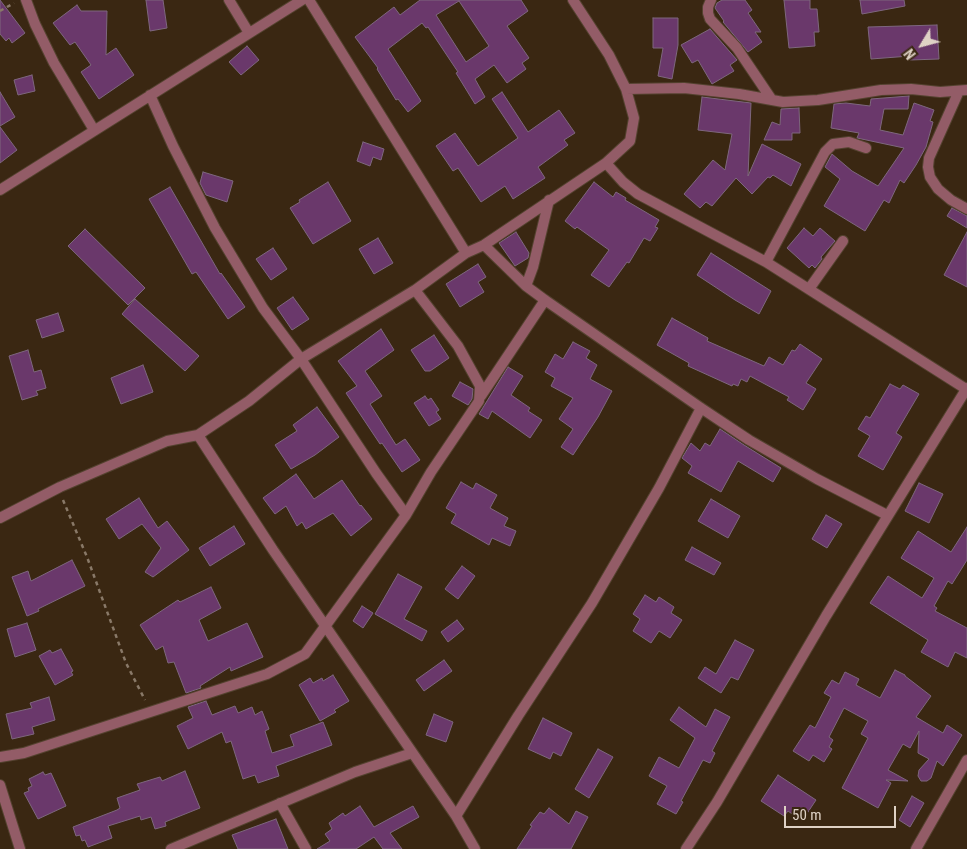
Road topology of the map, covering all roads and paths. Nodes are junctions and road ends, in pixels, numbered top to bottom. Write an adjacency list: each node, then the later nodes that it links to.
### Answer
1 (18, 0): 8 (path)
2 (26, 0): 14 (street)
3 (229, 0): 9 (street)
4 (302, 0): 9 (street)
5 (309, 0): 22 (street)
6 (573, 0): 10 (street)
7 (712, 0): 13 (street)
8 (0, 11)
9 (249, 33): 12 (street)
10 (626, 89): 13 (street); 16 (street)
11 (963, 90): 13 (street); 19 (street)
12 (150, 95): 14 (street); 28 (street)
13 (772, 100)
14 (94, 130): 17 (street)
15 (866, 148): 23 (street)
16 (606, 162): 18 (street); 23 (street)
17 (0, 190)
18 (549, 200): 21 (street); 24 (street)
19 (967, 209)
20 (843, 242): 25 (street)
21 (484, 245): 22 (street); 24 (street)
22 (466, 253): 26 (street)
23 (766, 262): 25 (street)
24 (526, 286): 27 (street)
25 (809, 289): 29 (street)
26 (415, 290): 28 (street); 30 (street)
27 (545, 300): 30 (street); 31 (street)
28 (301, 359): 32 (street); 34 (street)
29 (966, 388): 35 (street)
30 (480, 397): 34 (street)
31 (701, 408): 35 (street); 44 (street)
32 (198, 435): 33 (street); 37 (street)
33 (59, 489): 36 (street); 38 (path)
34 (406, 515): 37 (street)
35 (887, 515): 49 (street)
36 (0, 518)
37 (325, 627): 38 (street); 39 (street)
38 (151, 711): 40 (street)
39 (412, 753): 43 (street); 44 (street)
40 (0, 758)
41 (967, 760): 50 (street)
42 (0, 785): 45 (street)
43 (280, 803): 46 (street); 47 (street)
44 (456, 816): 48 (street)
45 (20, 849)
46 (171, 849)
47 (306, 849)
48 (475, 849)
49 (686, 849)
50 (916, 849)

